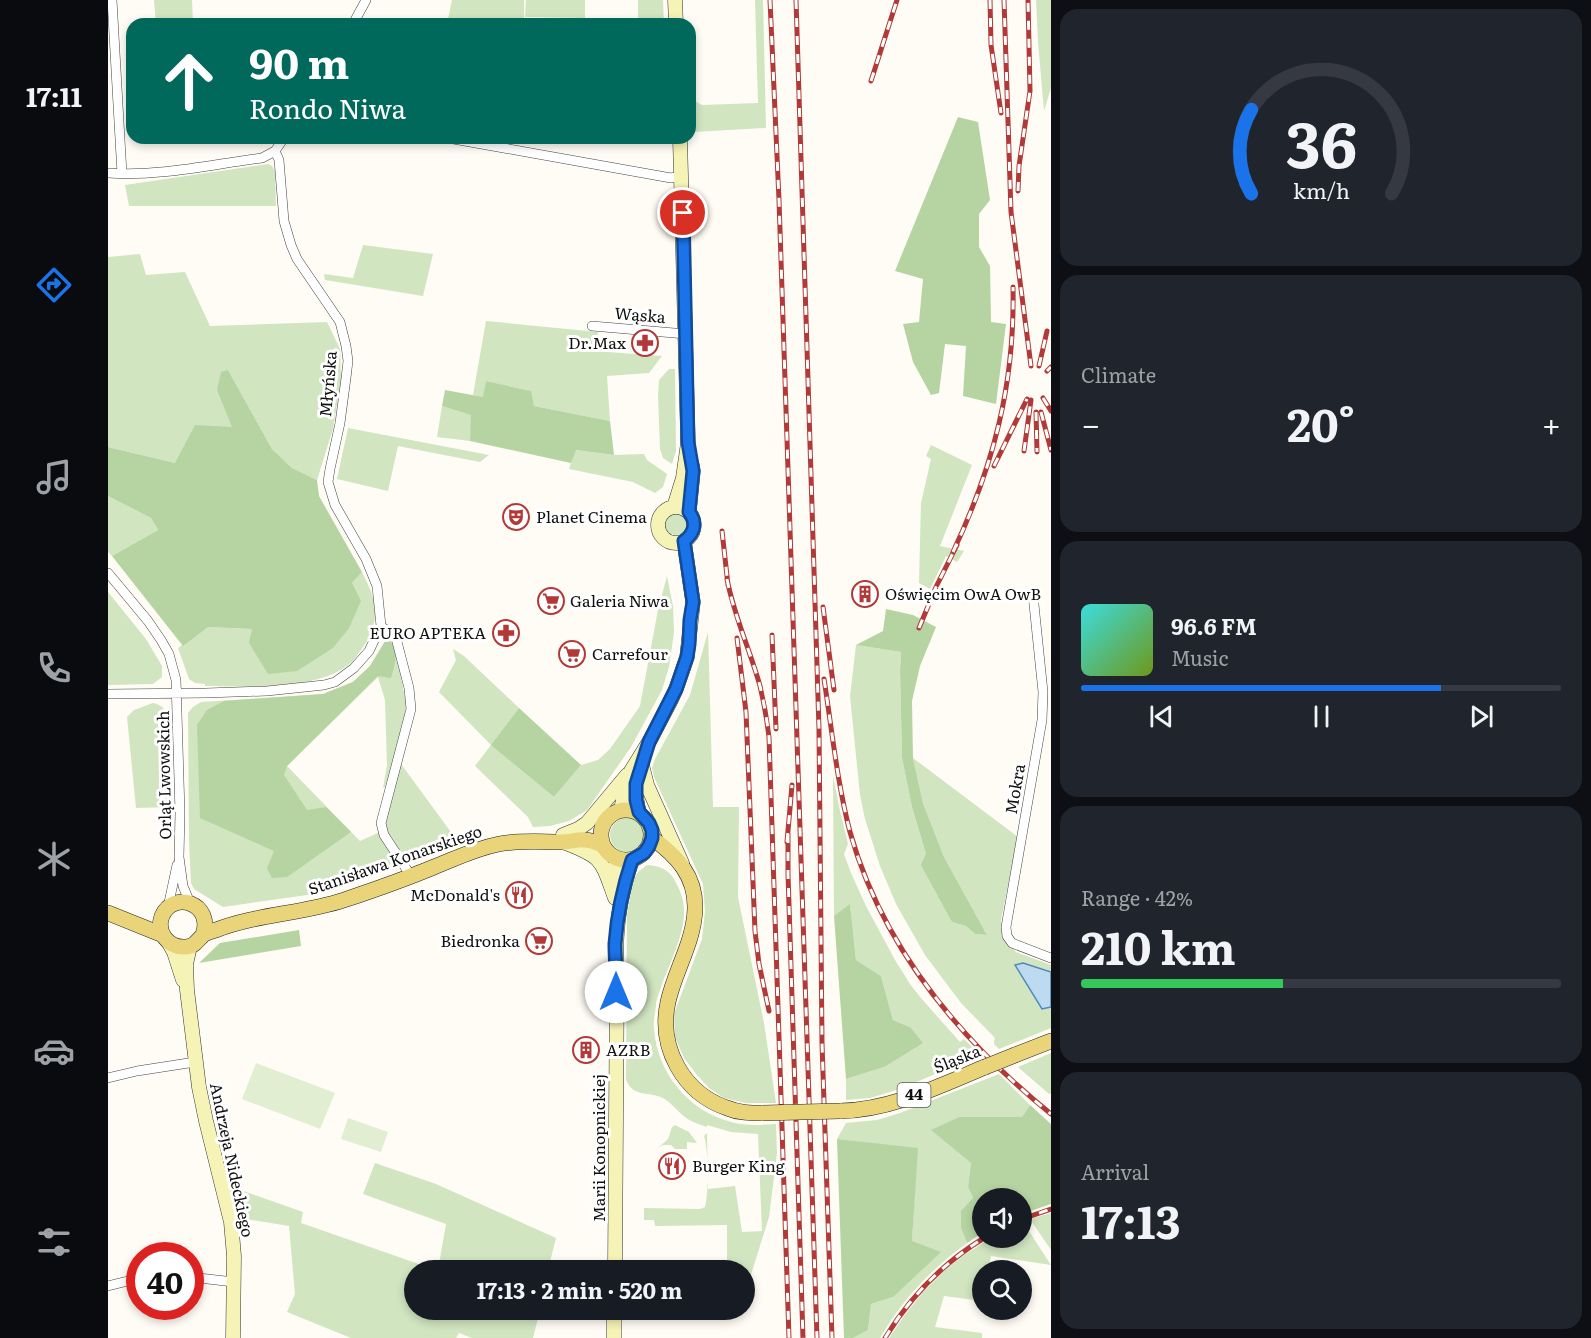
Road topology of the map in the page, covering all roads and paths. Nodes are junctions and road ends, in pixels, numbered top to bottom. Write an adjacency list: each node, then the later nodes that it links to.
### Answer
1 (112, 0): 11 (street)
2 (366, 0): 4 (street)
3 (675, 0): 5 (street)
4 (356, 18)
5 (676, 18)
6 (280, 144): 9 (street)
7 (482, 144): 12 (street)
8 (680, 144): 12 (street)
9 (275, 150): 11 (street); 21 (street, Młyńska)
10 (108, 173): 11 (street)
11 (122, 174)
12 (681, 176): 14 (street)
13 (592, 326): 14 (street, Wąska)
14 (686, 334): 15 (street)
15 (688, 442): 16 (street); 17 (street)
16 (674, 507): 17 (street); 18 (street)
17 (689, 512): 18 (street)
18 (679, 542): 24 (street)
19 (108, 573): 22 (street, Orląt Lwowskich)
20 (1033, 595): 47 (street, Mokra)
21 (381, 626): 22 (street, Orląt Lwowskich); 35 (street)
22 (178, 693): 23 (street); 31 (street, Orląt Lwowskich)
23 (108, 694)
24 (636, 768): 25 (street); 26 (street); 29 (street); 34 (street)
25 (621, 810): 26 (main road); 27 (main road)
26 (639, 812): 28 (main road, 44)
27 (602, 827): 29 (main road, Stanisława Konarskiego); 30 (main road)
28 (652, 838): 32 (main road); 34 (main road, 44)
29 (563, 839): 30 (main road, Stanisława Konarskiego); 35 (main road, Stanisława Konarskiego); 37 (street)
30 (603, 845): 33 (main road)
31 (179, 857): 38 (street, Orląt Lwowskich); 39 (street, Orląt Lwowskich)
32 (638, 857): 33 (main road); 36 (main road); 43 (street, Marii Konopnickiej)
33 (616, 858): 37 (street, Marii Konopnickiej)
34 (684, 867): 36 (main road, 44)
35 (411, 876): 42 (main road, Stanisława Konarskiego)
36 (692, 888): 49 (main road, Śląska / 44, bridge)
37 (615, 898): 43 (street, Marii Konopnickiej)
38 (190, 903): 39 (main road); 41 (main road)
39 (165, 912): 40 (main road); 45 (main road)
40 (110, 913): 45 (main road)
41 (203, 914): 42 (main road, Stanisława Konarskiego); 44 (main road)
42 (256, 917): 44 (main road, Stanisława Konarskiego)
43 (617, 918): 52 (street, Marii Konopnickiej)
44 (203, 935): 46 (main road, Stanisława Konarskiego)
45 (166, 939): 46 (main road); 48 (street, Andrzeja Nideckiego)
46 (190, 946): 48 (street, Andrzeja Nideckiego)
47 (1051, 958)
48 (187, 990): 50 (street, Andrzeja Nideckiego)
49 (1051, 1041)
50 (195, 1062): 51 (street); 55 (street, Andrzeja Nideckiego)
51 (108, 1078)
52 (615, 1260)
53 (204, 1279): 55 (street)
54 (126, 1282): 56 (street)
55 (234, 1282): 58 (street, Andrzeja Nideckiego)
56 (108, 1286)
57 (614, 1320): 59 (street)
58 (233, 1338)
59 (614, 1338)

